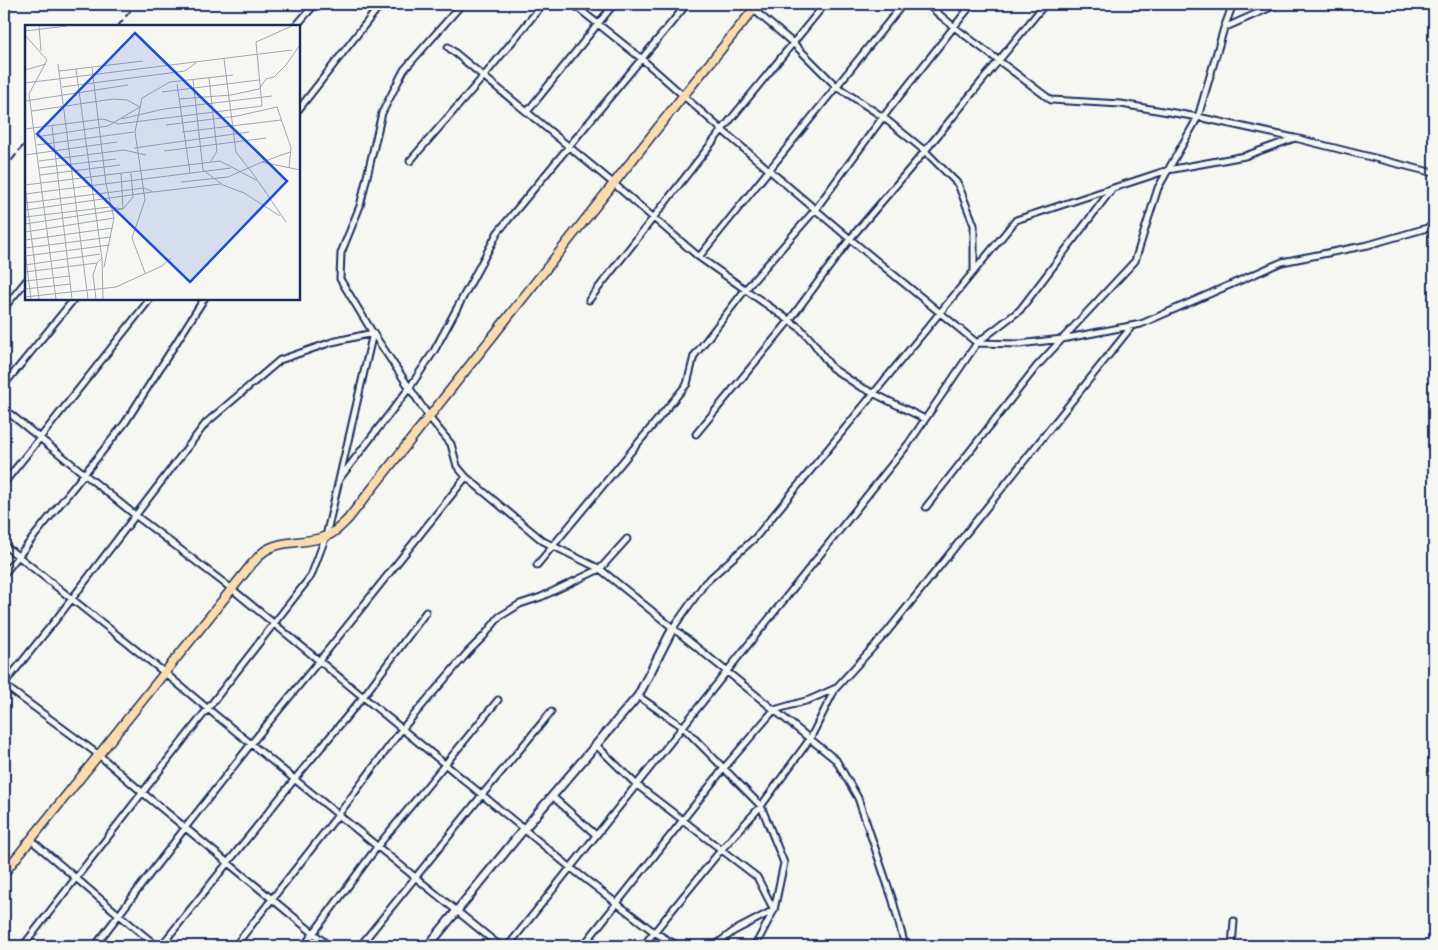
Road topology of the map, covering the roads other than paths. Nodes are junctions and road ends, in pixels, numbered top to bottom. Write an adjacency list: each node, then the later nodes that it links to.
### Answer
1 (315, 4): 17 (street)
2 (381, 4): 27 (street)
3 (462, 4): 57 (street)
4 (543, 4): 24 (street)
5 (573, 4): 16 (street)
6 (614, 4): 16 (street)
7 (687, 4): 22 (street)
8 (825, 4): 20 (street)
9 (902, 4): 25 (street)
10 (926, 4): 18 (street)
11 (972, 4): 18 (street)
12 (1045, 4): 23 (street)
13 (1233, 4): 19 (street)
14 (1278, 4): 19 (street)
15 (753, 5): 20 (street); 26 (main road)
16 (598, 23): 22 (street); 28 (street)
17 (297, 25)
18 (954, 27): 23 (street); 29 (street)
19 (1224, 28): 30 (street)
20 (793, 43): 25 (street); 31 (street)
21 (448, 48): 24 (street)
22 (642, 59): 26 (street); 33 (street)
23 (999, 61): 30 (street); 34 (street)
24 (484, 76): 28 (street); 35 (street)
25 (836, 86): 29 (street); 36 (street)
26 (683, 96): 31 (street); 39 (main road)
27 (300, 108)
28 (527, 112): 33 (street)
29 (883, 117): 34 (street); 41 (street)
30 (1198, 117): 32 (street); 37 (street)
31 (722, 130): 36 (street); 42 (street)
32 (1295, 138): 37 (street); 38 (street)
33 (569, 147): 39 (street); 61 (street)
34 (925, 151): 44 (street); 46 (street)
35 (410, 161)
36 (768, 170): 41 (street); 45 (street)
37 (1168, 170): 40 (street); 58 (street)
38 (1434, 173)
39 (613, 183): 42 (street); 64 (main road)
40 (1112, 190): 46 (street); 59 (street)
41 (815, 210): 44 (street); 48 (street)
42 (653, 217): 45 (street); 52 (street)
43 (1434, 226): 56 (street)
44 (850, 239): 54 (street); 55 (street)
45 (699, 257): 48 (street)
46 (974, 271): 54 (street)
47 (25, 282): 53 (street)
48 (745, 290): 55 (street); 77 (street)
49 (73, 300): 60 (street)
50 (149, 300): 67 (street)
51 (203, 300): 68 (street)
52 (589, 300)
53 (4, 308)
54 (940, 312): 59 (street); 62 (street)
55 (789, 321): 62 (street); 66 (street)
56 (1132, 326): 58 (street); 91 (street)
57 (373, 333): 61 (street); 70 (street); 73 (street)
58 (1062, 340): 59 (street); 72 (street)
59 (977, 343): 65 (street)
60 (4, 385)
61 (410, 387): 64 (street); 70 (street)
62 (873, 394): 65 (street); 86 (street)
63 (4, 409): 67 (street)
64 (429, 417): 69 (street); 74 (main road)
65 (925, 419): 89 (street)
66 (696, 434)
67 (40, 438): 68 (street); 71 (street)
68 (84, 474): 73 (street); 78 (street)
69 (466, 478): 77 (street); 87 (street)
70 (339, 481): 74 (street)
71 (4, 483)
72 (926, 507)
73 (135, 515): 82 (street); 83 (street)
74 (326, 536): 82 (main road); 85 (street)
75 (627, 538): 80 (street)
76 (4, 545): 78 (street)
77 (553, 546): 79 (street); 80 (street)
78 (18, 556): 81 (street); 83 (street)
79 (537, 565)
80 (600, 569): 86 (street); 99 (street)
81 (4, 574)
82 (232, 590): 85 (street); 88 (main road)
83 (72, 599): 88 (street); 90 (street)
84 (426, 612): 93 (street)
85 (274, 624): 87 (street); 95 (street)
86 (673, 628): 89 (street); 92 (street)
87 (319, 661): 93 (street); 101 (street)
88 (165, 672): 95 (street); 103 (main road)
89 (727, 672): 96 (street); 98 (street)
90 (4, 684): 103 (street)
91 (836, 688): 96 (street); 100 (street)
92 (638, 696): 98 (street); 102 (street)
93 (363, 697): 99 (street); 106 (street)
94 (498, 700): 104 (street)
95 (208, 709): 101 (street); 108 (street)
96 (774, 710): 100 (street); 105 (street)
97 (551, 712): 109 (street)
98 (683, 727): 105 (street); 107 (street)
99 (402, 729): 104 (street); 112 (street)
100 (810, 739): 111 (street); 149 (street)
101 (250, 744): 106 (street); 114 (street)
102 (596, 745): 107 (street); 110 (street)
103 (99, 754): 108 (street); 117 (main road)
104 (445, 765): 109 (street); 118 (street)
105 (724, 768): 111 (street); 113 (street)
106 (294, 780): 112 (street); 120 (street)
107 (637, 785): 113 (street); 116 (street)
108 (143, 793): 114 (street); 124 (street)
109 (482, 795): 115 (street); 123 (street)
110 (552, 796): 115 (street); 116 (street)
111 (761, 806): 119 (street); 127 (street)
112 (338, 815): 118 (street); 125 (street)
113 (683, 820): 119 (street); 126 (street)
114 (185, 828): 120 (street); 129 (street)
115 (524, 829): 121 (street); 128 (street)
116 (596, 836): 121 (street)
117 (31, 840): 122 (main road); 124 (street)
118 (377, 847): 123 (street); 132 (street)
119 (721, 850): 127 (street); 131 (street)
120 (228, 863): 125 (street); 136 (street)
121 (570, 868): 126 (street); 143 (street)
122 (4, 873)
123 (415, 877): 128 (street); 140 (street)
124 (76, 878): 129 (street); 133 (street)
125 (271, 899): 132 (street); 137 (street)
126 (617, 903): 131 (street); 144 (street)
127 (774, 910): 147 (street); 148 (street)
128 (457, 911): 141 (street); 142 (street)
129 (119, 916): 134 (street); 135 (street)
130 (1234, 921): 150 (street)
131 (654, 932): 145 (street); 146 (street)
132 (314, 934): 138 (street); 139 (street)
133 (23, 946)
134 (95, 946)
135 (157, 946)
136 (161, 946)
137 (235, 946)
138 (304, 946)
139 (329, 946)
140 (360, 946)
141 (428, 946)
142 (500, 946)
143 (508, 946)
144 (583, 946)
145 (644, 946)
146 (678, 946)
147 (714, 946)
148 (755, 946)
149 (905, 946)
150 (1232, 946)

